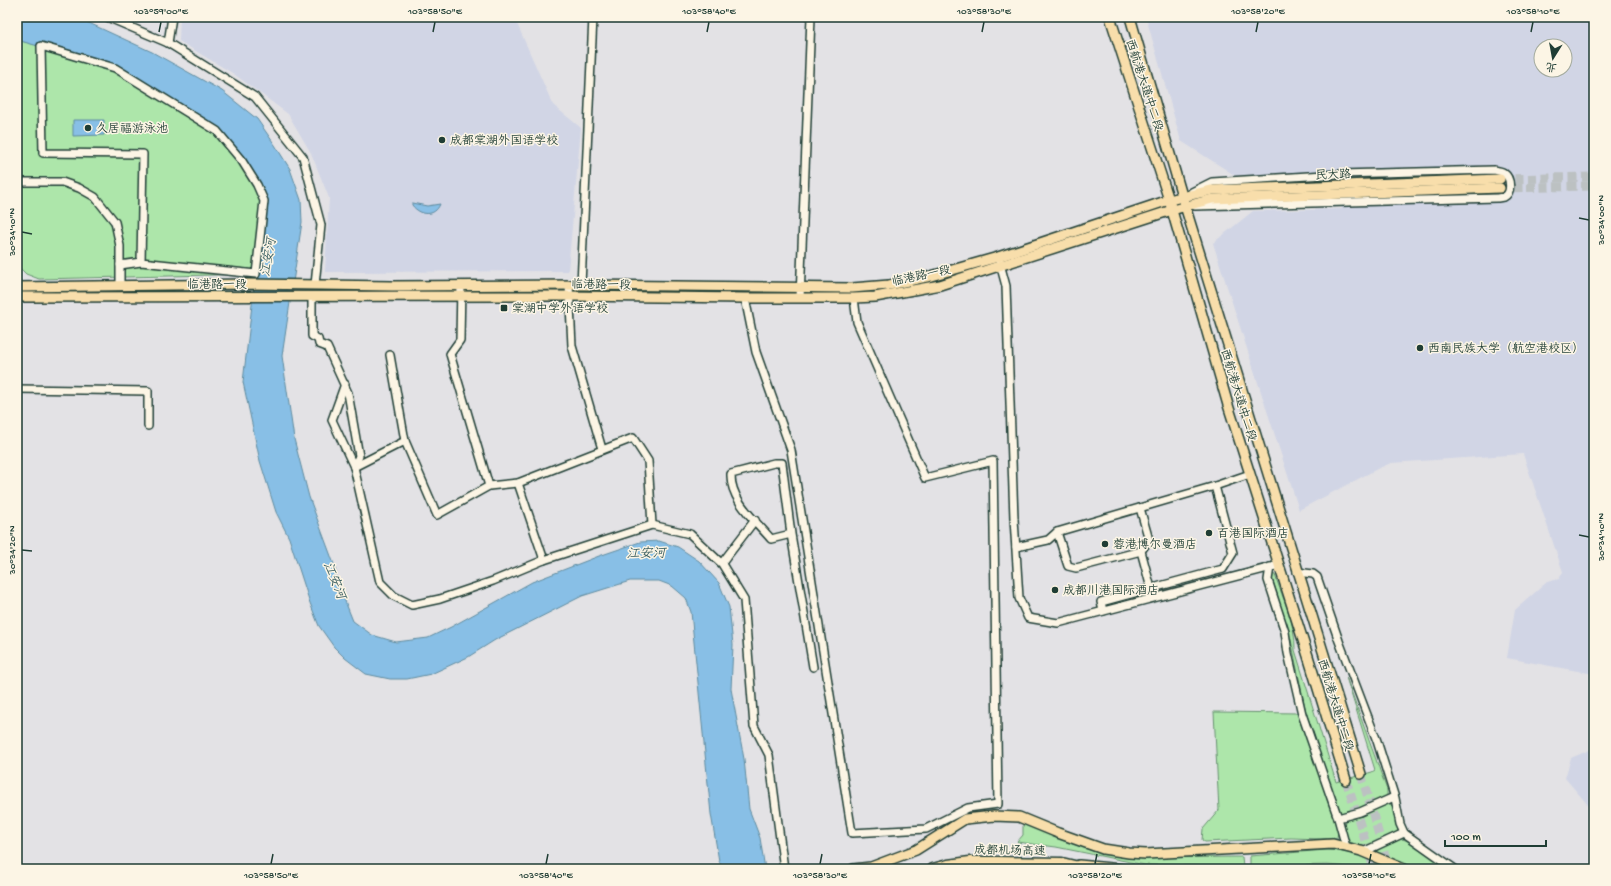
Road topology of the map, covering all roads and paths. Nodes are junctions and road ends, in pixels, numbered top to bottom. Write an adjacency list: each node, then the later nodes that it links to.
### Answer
1 (107, 17): 7 (street)
2 (172, 17): 7 (street)
3 (593, 17): 20 (street)
4 (811, 17): 23 (street)
5 (1110, 17): 10 (main road, 西航港大道中二段)
6 (1130, 17): 9 (main road)
7 (168, 43): 17 (street)
8 (17, 182): 15 (street)
9 (1182, 196): 10 (main road, 民大路); 11 (main road); 11 (main road, 民大路); 11 (street)
10 (1169, 200): 12 (main road, 西航港大道中二段); 13 (main road, 临港路一段)
11 (1185, 206): 12 (main road, 民大路); 52 (main road)
12 (1172, 210): 16 (main road, 临港路一段); 38 (main road, 西航港大道中二段)
13 (998, 256): 16 (street); 23 (main road, 临港路一段)
14 (142, 262): 14 (street); 15 (street)
15 (120, 265): 21 (street)
16 (1002, 266): 30 (main road, 临港路一段); 47 (street)
17 (315, 285): 18 (main road, 临港路一段); 21 (main road, 临港路一段)
18 (461, 285): 19 (main road, 临港路一段); 25 (street)
19 (569, 285): 20 (main road, 临港路一段); 26 (street)
20 (581, 285): 23 (main road, 临港路一段)
21 (120, 286): 22 (main road, 临港路一段)
22 (17, 287)
23 (800, 287): 29 (street)
24 (312, 296): 25 (main road, 临港路一段); 27 (main road, 临港路一段); 32 (street)
25 (461, 296): 26 (main road, 临港路一段); 40 (street)
26 (569, 296): 28 (main road, 临港路一段); 36 (street)
27 (17, 297)
28 (745, 298): 29 (main road, 临港路一段); 30 (street)
29 (800, 298): 30 (main road, 临港路一段)
30 (854, 298)
31 (390, 355): 35 (street)
32 (345, 384): 37 (street); 37 (street)
33 (17, 388): 34 (street)
34 (148, 426)
35 (405, 442): 37 (street); 40 (street)
36 (602, 449): 39 (street); 44 (street)
37 (354, 468): 49 (street)
38 (1250, 474): 41 (street); 51 (main road, 西航港大道中二段)
39 (518, 483): 40 (street); 49 (street)
40 (489, 486)
41 (1215, 486): 42 (street); 53 (street)
42 (1140, 508): 45 (street); 48 (street)
43 (755, 520): 46 (street); 46 (street); 50 (street)
44 (652, 525): 49 (street); 50 (street)
45 (1057, 532): 47 (street); 48 (street)
46 (790, 534): 56 (street)
47 (1016, 547): 55 (street)
48 (1141, 551): 53 (street)
49 (544, 560)
50 (722, 563): 65 (street)
51 (1274, 566): 54 (street); 58 (main road, 西航港大道中二段); 60 (street)
52 (1297, 572): 57 (main road); 59 (street)
53 (1151, 588): 54 (street); 55 (street)
54 (1153, 598): 55 (street)
55 (1104, 611)
56 (813, 667)
57 (1361, 774)
58 (1346, 780)
59 (1394, 797): 60 (street); 61 (street)
60 (1338, 818): 62 (street)
61 (1404, 833): 63 (street); 71 (street)
62 (1346, 847): 63 (main road); 66 (main road)
63 (1363, 852): 70 (main road)
64 (1062, 864): 67 (highway, 成都机场高速); 68 (highway, 成都机场高速); 69 (main road)
65 (784, 869)
66 (853, 869)
67 (933, 869)
68 (1087, 869)
69 (1121, 869)
70 (1404, 869)
71 (1455, 869)

